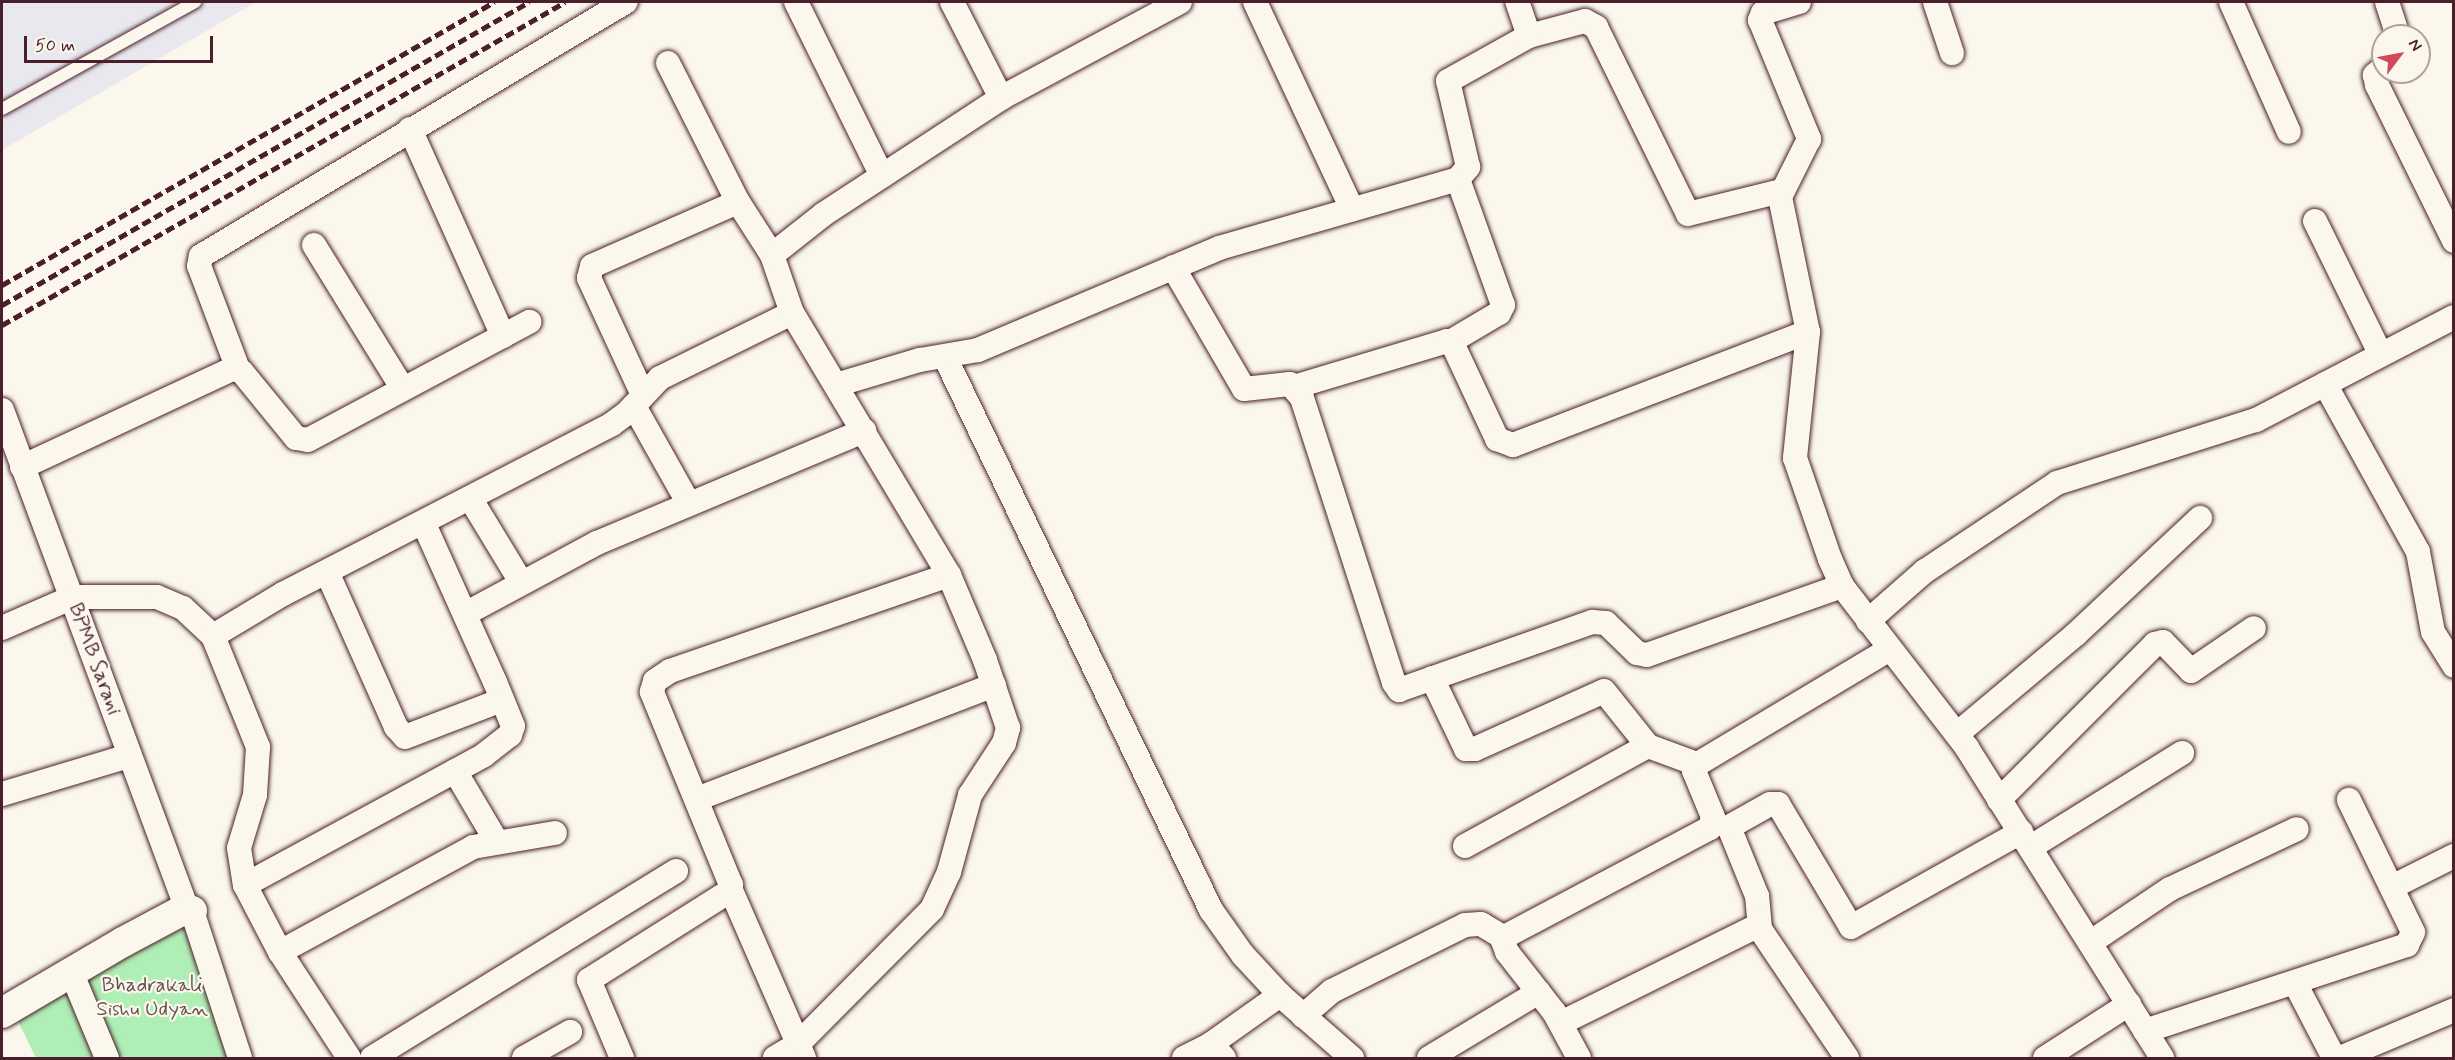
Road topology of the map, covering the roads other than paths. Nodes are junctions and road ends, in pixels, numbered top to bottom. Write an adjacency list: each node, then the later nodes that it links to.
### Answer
1 (195, 2): 19 (lane)
2 (626, 2): 20 (street)
3 (796, 2): 22 (street)
4 (952, 2): 18 (street)
5 (1180, 2): 12 (street)
6 (1255, 2): 26 (street)
7 (1517, 2): 14 (street)
8 (1799, 2): 24 (street)
9 (1935, 2): 15 (street)
10 (2231, 2): 21 (street)
11 (2387, 2): 13 (street)
12 (1144, 10): 18 (street)
13 (2394, 24)
14 (1529, 36): 23 (street); 24 (street)
15 (1952, 53)
16 (668, 63): 25 (street)
17 (2377, 84): 28 (street)
18 (1001, 98): 22 (street)
19 (2, 109)
20 (410, 129): 36 (street); 40 (street)
21 (2289, 132)
22 (882, 176): 30 (street)
23 (1458, 179): 26 (street); 37 (street)
24 (1781, 191): 35 (street)
25 (738, 202): 30 (street); 45 (street)
26 (1352, 209): 31 (street)
27 (2316, 221): 38 (street)
28 (2454, 241)
29 (314, 245): 44 (street)
30 (772, 255): 32 (street)
31 (1173, 267): 39 (street); 43 (street)
32 (792, 313): 42 (street); 45 (street)
33 (2454, 317): 38 (street)
34 (529, 322): 36 (street)
35 (1808, 332): 37 (street); 56 (street)
36 (502, 336): 44 (street)
37 (1450, 342): 43 (street)
38 (2380, 352): 41 (street)
39 (945, 357): 42 (street); 96 (street)
40 (238, 369): 44 (street); 48 (street)
41 (2325, 384): 59 (street); 64 (street)
42 (836, 385): 47 (street)
43 (1294, 387): 65 (street)
44 (404, 389)
45 (639, 401): 49 (street); 50 (street)
46 (2, 410): 48 (street, BPMB Sarani)
47 (864, 431): 50 (street); 54 (street)
48 (22, 467): 57 (street, BPMB Sarani)
49 (470, 498): 52 (street); 55 (street)
50 (689, 504): 55 (street)
51 (2200, 518): 68 (street)
52 (423, 522): 53 (street); 58 (street)
53 (327, 572): 62 (street); 67 (street)
54 (949, 575): 66 (street); 75 (street)
55 (521, 582): 58 (street)
56 (1842, 586): 59 (street); 65 (street)
57 (73, 597): 60 (street); 62 (street); 71 (street, BPMB Sarani)
58 (465, 614): 67 (street)
59 (1868, 621): 63 (street)
60 (2, 628)
61 (2254, 628): 76 (street)
62 (213, 636): 85 (street)
63 (1890, 649): 68 (street); 72 (street)
64 (2454, 666)
65 (1432, 678): 69 (street)
66 (994, 685): 75 (street); 104 (street)
67 (502, 700): 73 (street)
68 (1957, 734): 76 (street)
69 (1648, 746): 72 (street); 82 (street)
70 (2182, 753): 80 (street)
71 (129, 756): 74 (street); 88 (street, BPMB Sarani)
72 (1697, 764): 90 (street)
73 (455, 771): 81 (street); 85 (street)
74 (2, 794)
75 (697, 799): 87 (street)
76 (1999, 800): 80 (street)
77 (2349, 800): 86 (street)
78 (2297, 829): 91 (street)
79 (555, 833): 81 (street)
80 (2026, 840): 89 (street); 91 (street)
81 (497, 842): 92 (street)
82 (1465, 846)
83 (2454, 856): 86 (street)
84 (676, 870): 109 (street)
85 (245, 885): 92 (street)
86 (2392, 887): 94 (street)
87 (730, 888): 104 (street); 111 (street)
88 (189, 910): 93 (street); 107 (street, BPMB Sarani)
89 (1760, 925): 101 (street); 117 (street)
90 (1504, 938): 95 (street); 100 (street)
91 (2091, 942): 97 (street)
92 (280, 952): 108 (street)
93 (72, 974): 99 (street); 106 (street)
94 (2295, 983): 102 (street); 120 (street)
95 (1539, 992): 101 (street); 115 (street)
96 (1280, 995): 100 (street); 105 (street)
97 (2129, 1004): 102 (street); 118 (street)
98 (2454, 1010): 121 (street)
99 (2, 1013)
100 (1303, 1016): 114 (street)
101 (1561, 1023): 116 (street)
102 (2145, 1031): 119 (street)
103 (570, 1032): 110 (street)
104 (801, 1051): 112 (street)
105 (1218, 1051): 113 (street)
106 (107, 1059)
107 (240, 1059)
108 (349, 1059)
109 (372, 1059)
110 (524, 1059)
111 (622, 1059)
112 (775, 1059)
113 (1184, 1059)
114 (1352, 1059)
115 (1429, 1059)
116 (1579, 1059)
117 (1847, 1059)
118 (2045, 1059)
119 (2162, 1059)
120 (2334, 1059)
121 (2340, 1059)

